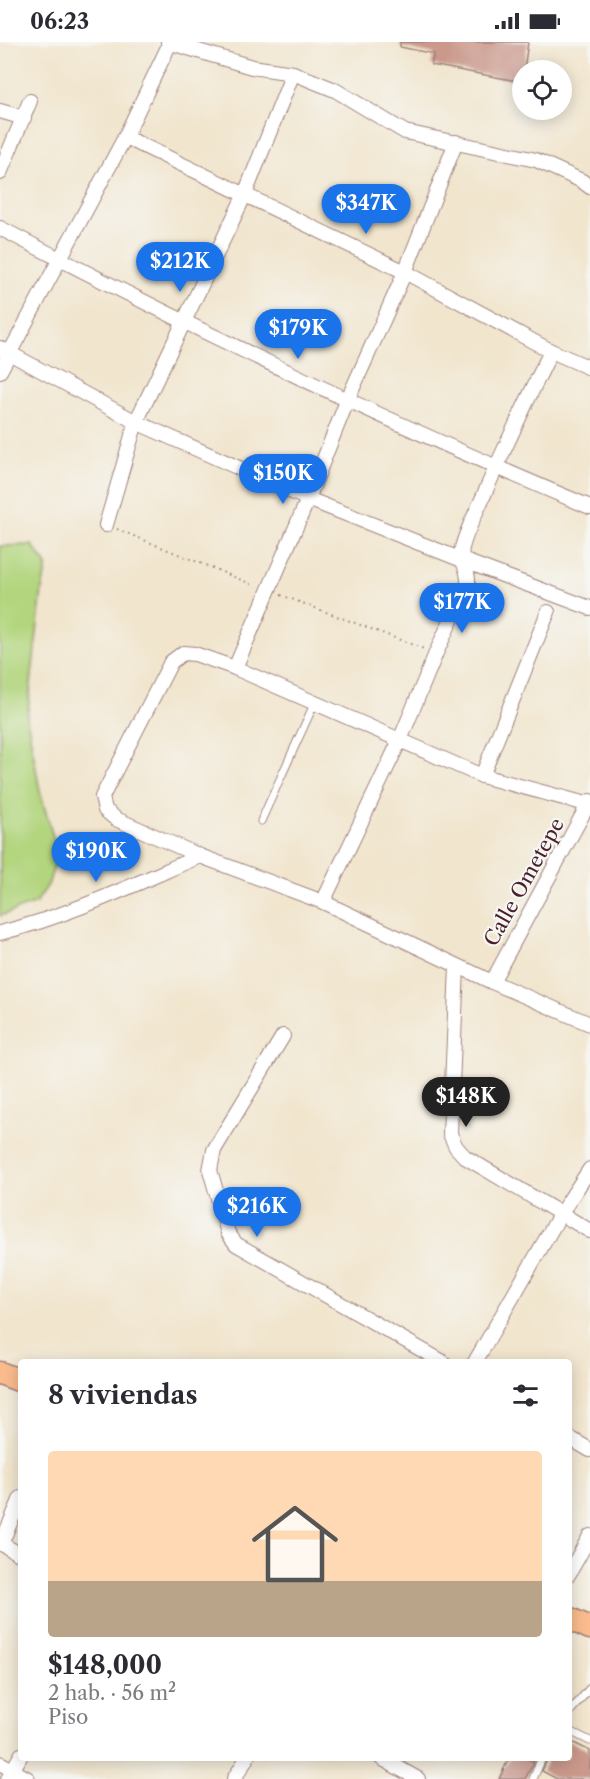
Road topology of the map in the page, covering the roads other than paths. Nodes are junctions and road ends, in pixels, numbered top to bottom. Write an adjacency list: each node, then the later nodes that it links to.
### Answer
1 (169, 43): 2 (street); 6 (street)
2 (293, 73): 7 (street); 10 (street)
3 (30, 100): 5 (street)
4 (0, 111): 5 (street)
5 (24, 118): 8 (street)
6 (125, 137): 10 (street); 12 (street)
7 (456, 142): 9 (street); 13 (street)
8 (0, 173)
9 (590, 188)
10 (245, 194): 13 (street); 14 (street)
11 (0, 228): 12 (street)
12 (59, 259): 14 (street); 15 (street)
13 (405, 272): 16 (street); 19 (street)
14 (184, 322): 19 (street); 20 (street)
15 (4, 351): 18 (street); 20 (street)
16 (551, 351): 17 (street); 21 (street)
17 (590, 368)
18 (0, 371)
19 (347, 401): 21 (street); 22 (street)
20 (136, 422): 22 (street); 24 (street)
21 (496, 467): 23 (street); 25 (street)
22 (308, 499): 25 (street); 28 (street)
23 (590, 507)
24 (106, 525)
25 (462, 560): 26 (street); 30 (street)
26 (590, 608)
27 (548, 612): 31 (street)
28 (235, 668): 29 (street); 34 (street)
29 (315, 702): 30 (street); 33 (lane)
30 (400, 740): 31 (street); 35 (street)
31 (482, 776): 32 (street)
32 (590, 803): 38 (street, Calle Ometepe)
33 (261, 822)
34 (200, 856): 35 (street); 36 (street)
35 (323, 902): 37 (street)
36 (0, 933)
37 (457, 966): 38 (street); 42 (street)
38 (492, 981): 39 (street)
39 (590, 1024)
40 (283, 1036): 44 (street)
41 (590, 1169): 42 (street)
42 (561, 1213): 43 (street); 45 (street)
43 (590, 1231)
44 (438, 1359)
45 (477, 1359)
46 (0, 1373): 47 (highway)
47 (18, 1380)
48 (572, 1439): 49 (street)
49 (590, 1450)
50 (18, 1504): 52 (street)
51 (590, 1536): 54 (street)
52 (0, 1543): 53 (street)
53 (18, 1553)
54 (572, 1568)
55 (572, 1620): 56 (highway)
56 (590, 1628)
57 (590, 1688): 58 (lane)
58 (572, 1709)
59 (572, 1732): 60 (lane)
60 (590, 1741)
61 (18, 1760): 67 (street)
62 (245, 1761): 69 (street)
63 (390, 1761): 70 (street)
64 (391, 1761): 71 (street)
65 (541, 1761): 72 (lane)
66 (0, 1763): 67 (street)
67 (10, 1775): 68 (street)
68 (28, 1779)
69 (234, 1779)
70 (387, 1779)
71 (418, 1779)
72 (533, 1779)

